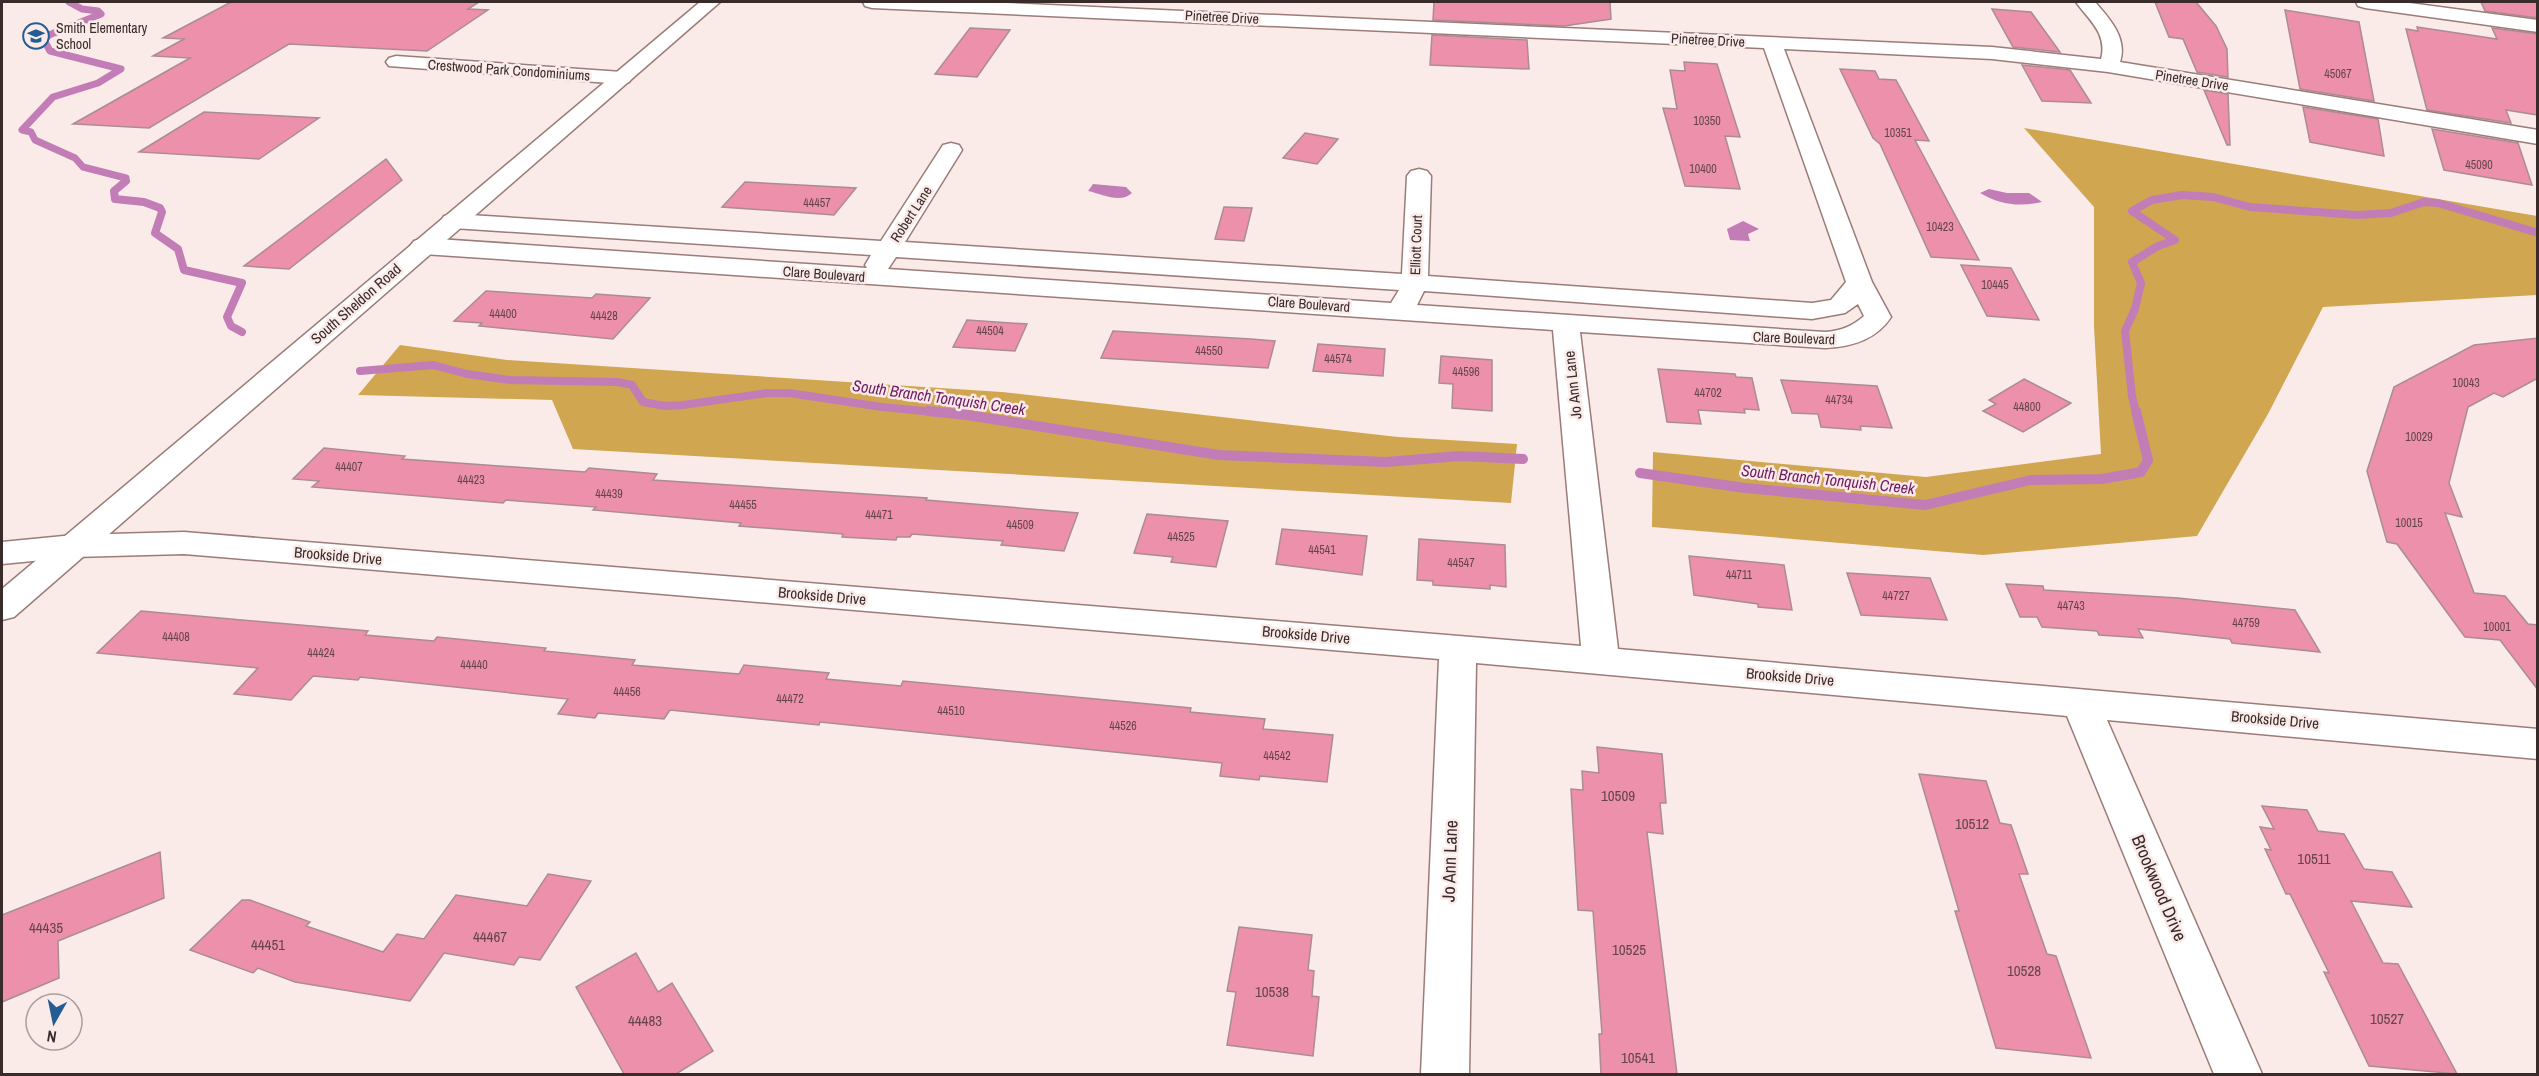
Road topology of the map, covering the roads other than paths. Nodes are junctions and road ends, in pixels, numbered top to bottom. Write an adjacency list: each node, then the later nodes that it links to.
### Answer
1 (711, 2): 10 (street, South Sheldon Road)
2 (872, 2): 7 (street, Pinetree Drive)
3 (2085, 2): 9 (street)
4 (2365, 2): 5 (street)
5 (2421, 6): 6 (street)
6 (2538, 26)
7 (1772, 43): 9 (street, Pinetree Drive); 18 (street)
8 (396, 62): 10 (street, Crestwood Park Condominiums)
9 (2108, 66): 11 (street, Pinetree Drive)
10 (622, 78): 14 (street, South Sheldon Road)
11 (2538, 137)
12 (951, 150): 16 (street, Robert Lane)
13 (1419, 176): 19 (street, Elliott Court)
14 (453, 221): 15 (street, South Sheldon Road); 16 (street, Clare Boulevard)
15 (423, 246): 17 (street, Clare Boulevard); 22 (street, South Sheldon Road)
16 (887, 250): 17 (street, Robert Lane); 19 (street, Clare Boulevard)
17 (869, 277): 20 (street, Clare Boulevard)
18 (1858, 282): 19 (street, Clare Boulevard); 21 (street, Clare Boulevard)
19 (1415, 284): 20 (street, Elliott Court)
20 (1401, 310): 21 (street, Clare Boulevard)
21 (1566, 324): 26 (street, Jo Ann Lane)
22 (74, 546): 23 (street, Brookside Drive); 24 (street, South Sheldon Road); 25 (street, Brookside Drive)
23 (2, 553)
24 (2, 608)
25 (1458, 648): 26 (street, Brookside Drive); 29 (street, Jo Ann Lane)
26 (1601, 661): 27 (street, Brookside Drive)
27 (2080, 702): 28 (street, Brookside Drive); 30 (street, Brookwood Drive)
28 (2538, 744)
29 (1444, 1074)
30 (2238, 1074)

